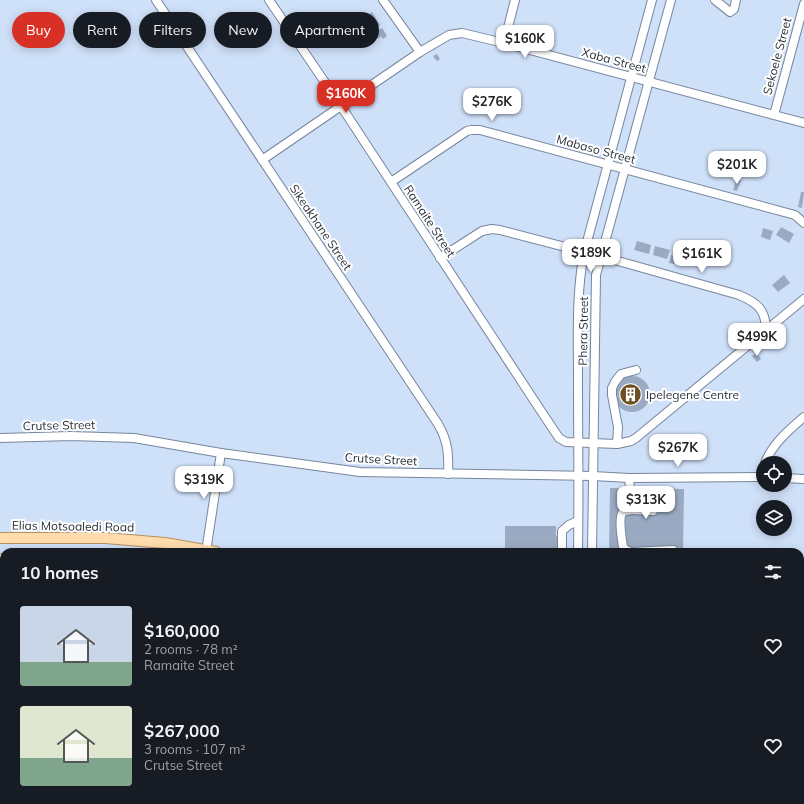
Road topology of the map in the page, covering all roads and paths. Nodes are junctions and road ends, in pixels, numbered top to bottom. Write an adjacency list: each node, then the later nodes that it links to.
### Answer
1 (156, 0): 17 (street, Sikeakhane Street)
2 (269, 0): 14 (street, Ramaite Street)
3 (383, 0): 11 (street)
4 (516, 0): 10 (street)
5 (652, 0): 12 (street, Phera Street)
6 (671, 0): 13 (street, Phera Street)
7 (715, 0): 8 (street)
8 (736, 0)
9 (804, 4): 15 (street, Sekoele Street)
10 (504, 43): 11 (street, Xaba Street); 12 (street, Xaba Street)
11 (420, 52): 14 (street, Xaba Street)
12 (631, 77): 13 (street, Xaba Street); 18 (street, Phera Street)
13 (649, 82): 15 (street, Xaba Street); 19 (street, Phera Street)
14 (341, 106): 17 (street, Xaba Street); 20 (street, Ramaite Street)
15 (774, 115): 16 (street, Xaba Street)
16 (804, 123)
17 (262, 160): 35 (street, Sikeakhane Street)
18 (607, 165): 19 (street, Mabaso Street); 20 (street, Mabaso Street); 22 (street, Phera Street)
19 (625, 169): 21 (street, Mabaso Street); 23 (street, Phera Street)
20 (391, 182): 24 (street, Ramaite Street)
21 (804, 223)
22 (584, 253): 23 (street); 24 (street); 30 (street, Phera Street)
23 (600, 256): 26 (street); 31 (street, Phera Street)
24 (440, 258): 30 (street, Ramaite Street)
25 (804, 299): 26 (street)
26 (766, 331): 32 (street)
27 (636, 370): 32 (street)
28 (804, 417): 34 (street)
29 (0, 438): 33 (street, Crutse Street)
30 (578, 442): 31 (street, Ramaite Street); 36 (street, Phera Street)
31 (594, 442): 32 (street, Ramaite Street); 37 (street, Phera Street)
32 (617, 444)
33 (221, 452): 35 (street, Crutse Street); 47 (street)
34 (768, 456)
35 (448, 474): 36 (street, Crutse Street)
36 (579, 476): 37 (street, Crutse Street); 44 (street, Phera Street)
37 (593, 476): 39 (street, Crutse Street); 50 (street, Phera Street)
38 (756, 477): 39 (street, Crutse Street)
39 (629, 478): 42 (street)
40 (792, 478): 41 (street)
41 (804, 479)
42 (632, 510): 43 (street); 51 (street)
43 (653, 510)
44 (578, 521): 48 (street); 49 (street, Phera Street)
45 (0, 538): 46 (main road, Elias Motsoaledi Road)
46 (189, 548)
47 (209, 548)
48 (562, 548)
49 (578, 548)
50 (592, 548)
51 (624, 548)

